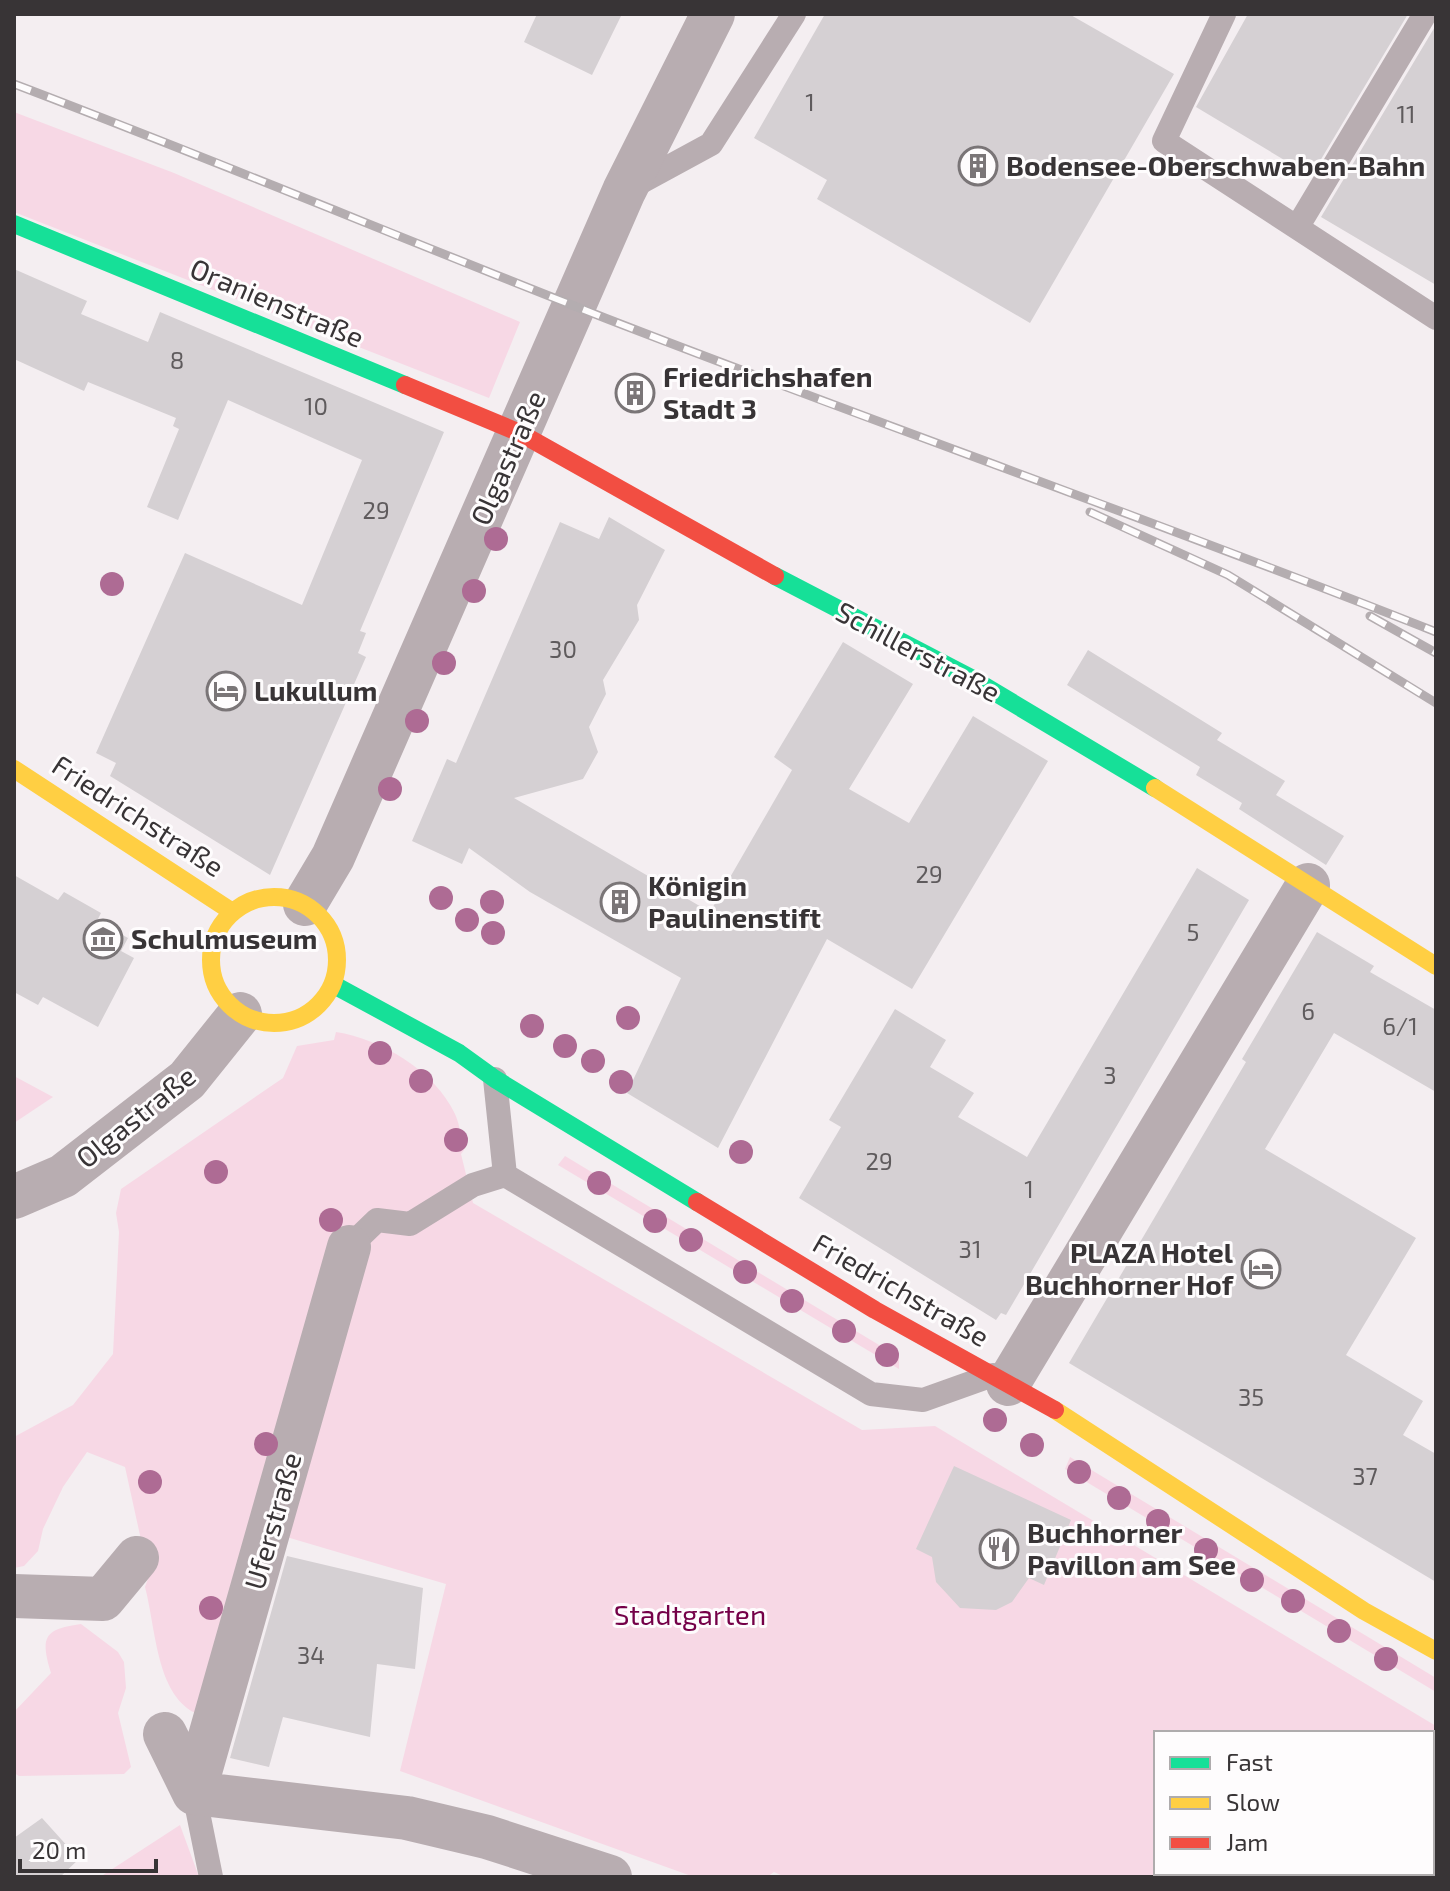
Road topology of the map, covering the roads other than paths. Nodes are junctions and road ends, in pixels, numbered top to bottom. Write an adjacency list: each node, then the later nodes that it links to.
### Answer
1 (713, 14): 5 (street, Olgastraße)
2 (794, 14): 5 (lane)
3 (1224, 14): 7 (lane)
4 (1425, 14): 7 (lane)
5 (624, 191): 9 (street, Olgastraße)
6 (14, 224): 9 (main road, Oranienstraße)
7 (1298, 226): 8 (lane)
8 (1436, 318)
9 (520, 433): 11 (main road, Schillerstraße); 12 (street, Olgastraße)
10 (14, 769): 13 (main road, Friedrichstraße)
11 (1308, 885): 14 (main road, Schillerstraße); 23 (street)
12 (305, 904): 13 (main road, Friedrichstraße); 15 (main road)
13 (231, 911): 16 (main road, Friedrichstraße)
14 (1436, 966)
15 (334, 985): 16 (main road); 17 (main road, Friedrichstraße)
16 (240, 1014): 20 (street, Olgastraße)
17 (495, 1079): 19 (lane); 23 (main road, Friedrichstraße)
18 (14, 1166): 20 (street)
19 (505, 1175): 22 (lane); 23 (lane)
20 (63, 1176): 21 (street, Olgastraße)
21 (14, 1197)
22 (349, 1247): 28 (street, Uferstraße)
23 (1001, 1380): 26 (main road, Friedrichstraße)
24 (137, 1558): 25 (street)
25 (14, 1596)
26 (1436, 1651)
27 (165, 1734): 28 (street)
28 (194, 1793): 29 (lane); 30 (street)
29 (211, 1877)
30 (610, 1877)

